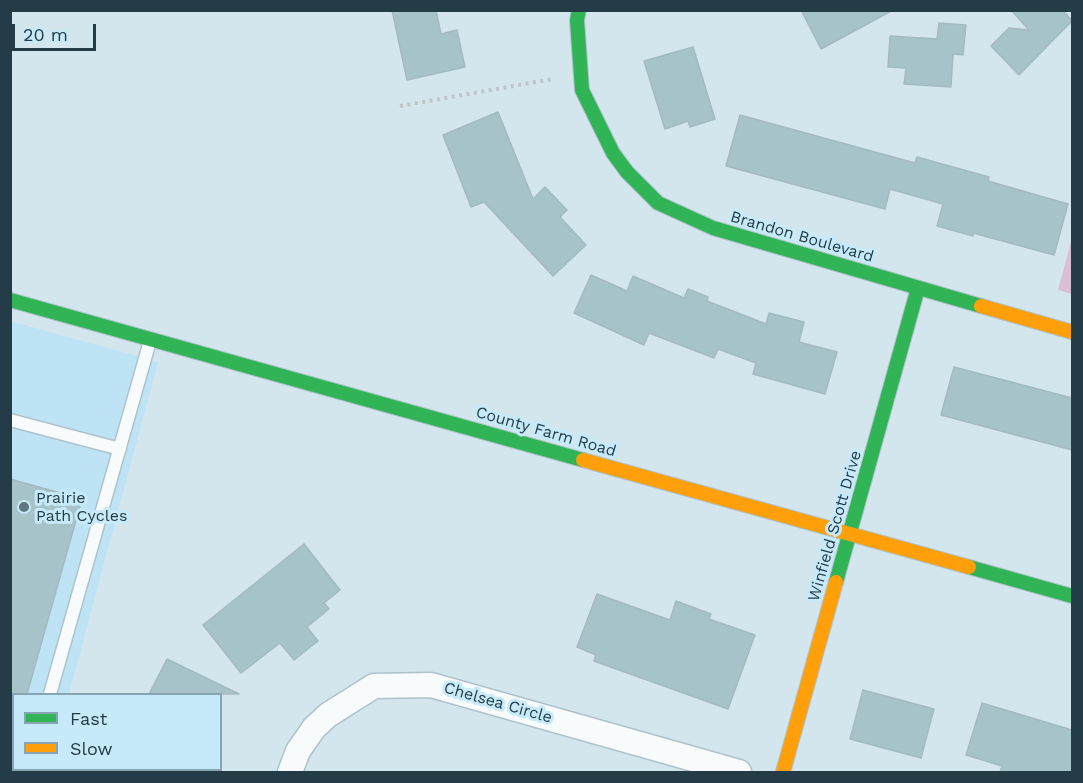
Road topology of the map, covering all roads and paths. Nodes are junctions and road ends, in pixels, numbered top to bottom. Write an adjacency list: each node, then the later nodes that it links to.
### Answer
1 (579, 10): 2 (street)
2 (581, 74): 3 (path); 4 (street, Brandon Boulevard)
3 (400, 106)
4 (918, 288): 6 (street, Brandon Boulevard); 10 (street, Winfield Scott Drive)
5 (10, 300): 7 (street, County Farm Road)
6 (1072, 332)
7 (151, 339): 9 (lane); 10 (street, County Farm Road)
8 (10, 420): 9 (lane)
9 (120, 449): 12 (lane)
10 (850, 534): 11 (street, County Farm Road); 15 (street, Winfield Scott Drive)
11 (1072, 596)
12 (50, 693)
13 (290, 772): 14 (street, Chelsea Circle)
14 (739, 772)
15 (783, 772)

